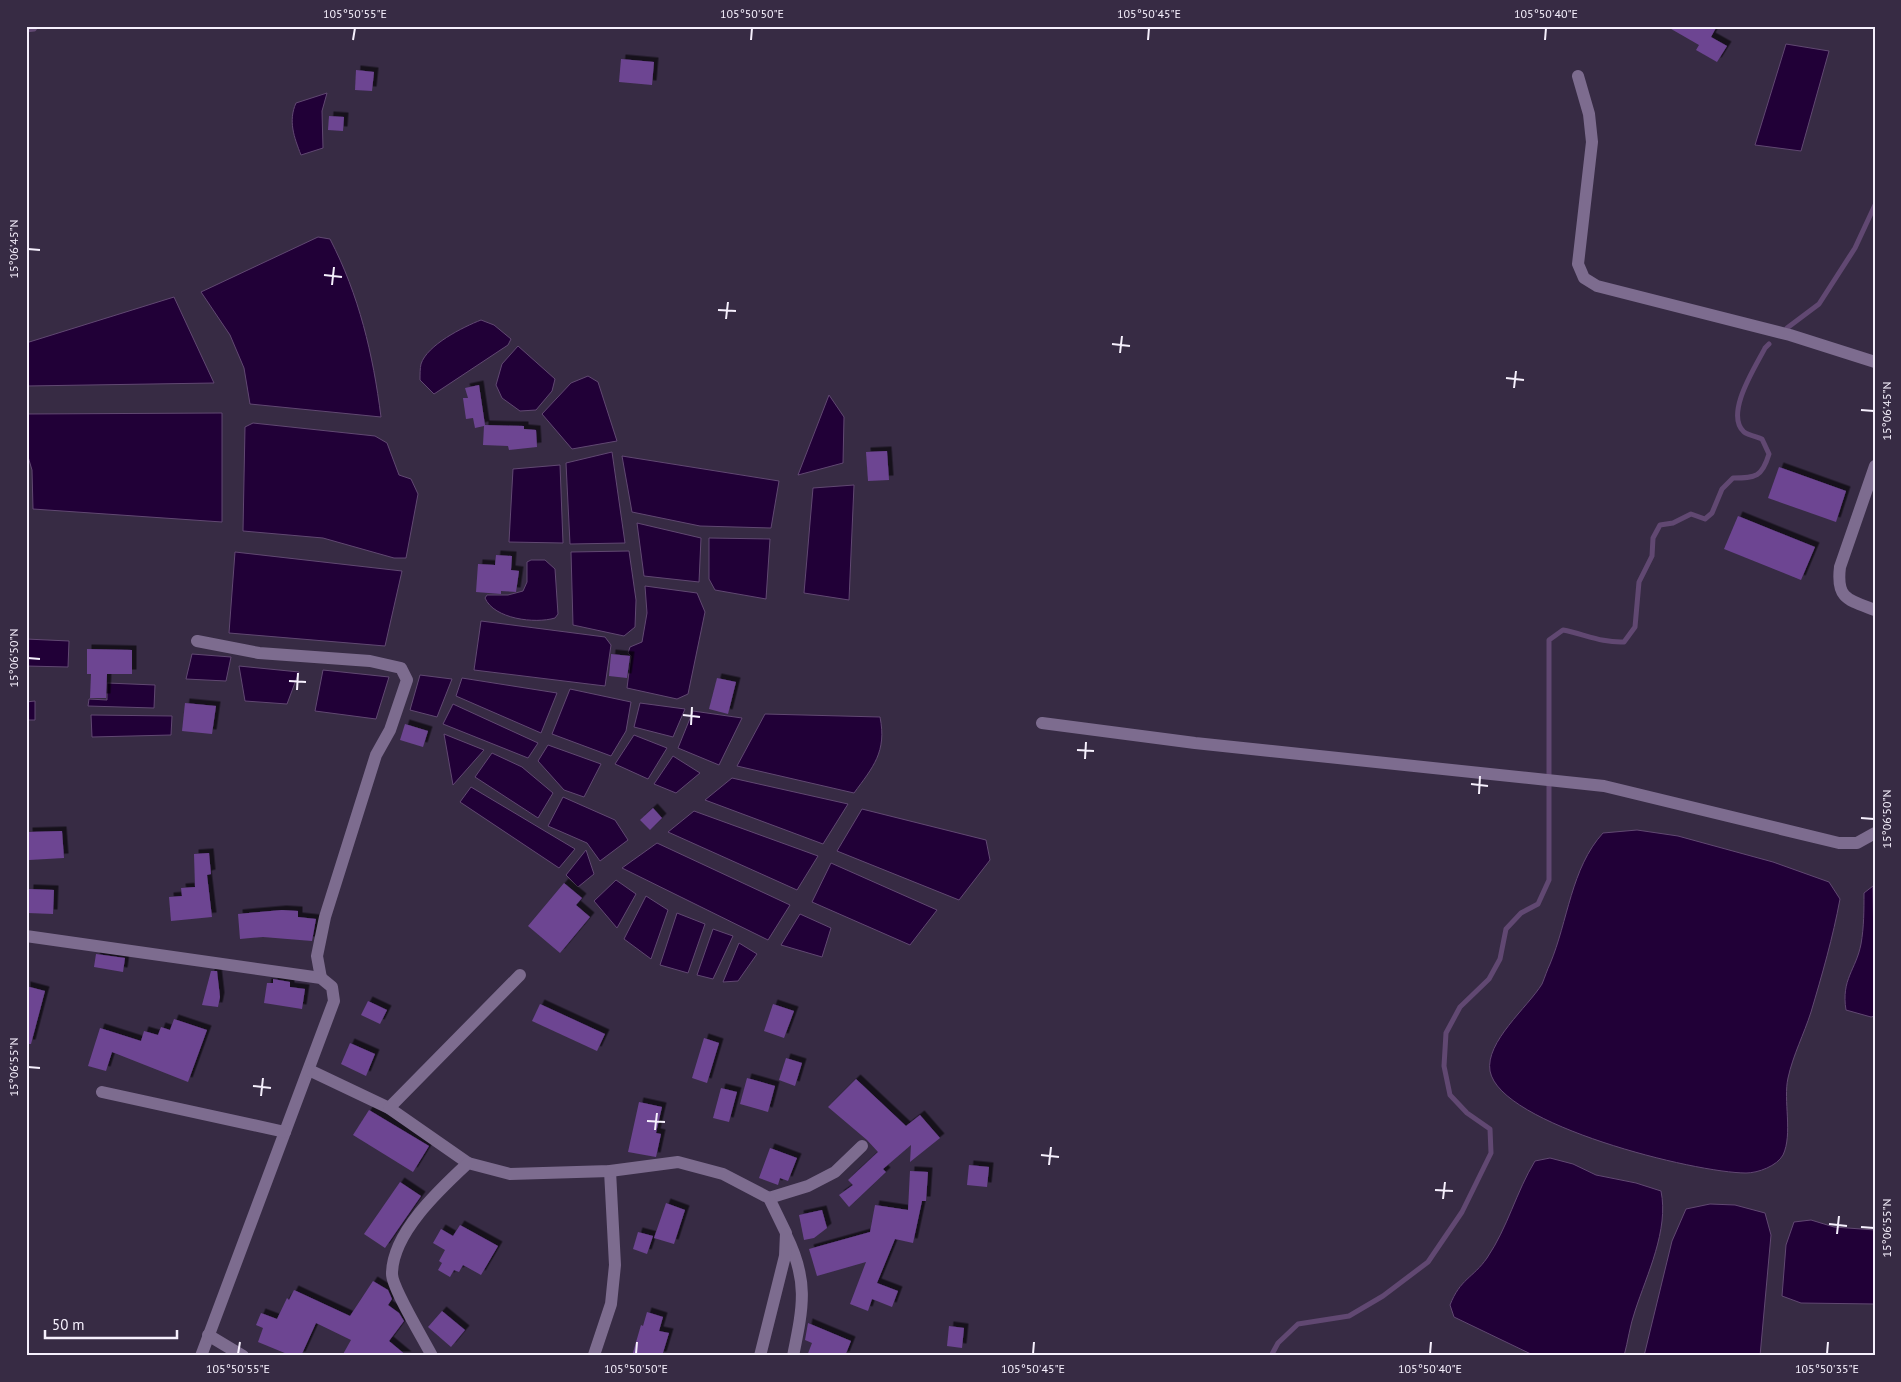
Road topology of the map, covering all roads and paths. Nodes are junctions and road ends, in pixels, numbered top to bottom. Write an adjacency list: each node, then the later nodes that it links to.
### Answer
1 (1578, 76): 2 (street)
2 (1875, 362)
3 (1875, 466): 4 (street)
4 (1875, 610)
5 (197, 641): 10 (street)
6 (1042, 723): 7 (street)
7 (1875, 833)
8 (26, 936): 10 (street)
9 (520, 975): 13 (street)
10 (321, 978): 11 (street)
11 (308, 1070): 13 (street); 14 (street)
12 (102, 1092): 14 (street)
13 (389, 1108): 16 (street)
14 (285, 1132): 20 (street)
15 (862, 1146): 18 (street)
16 (468, 1163): 17 (street); 23 (street)
17 (610, 1172): 18 (street); 24 (street)
18 (769, 1198): 19 (street)
19 (786, 1233): 25 (street); 26 (street)
20 (208, 1335): 21 (street); 22 (street)
21 (201, 1356)
22 (243, 1356)
23 (432, 1356)
24 (594, 1356)
25 (760, 1356)
26 (793, 1356)

